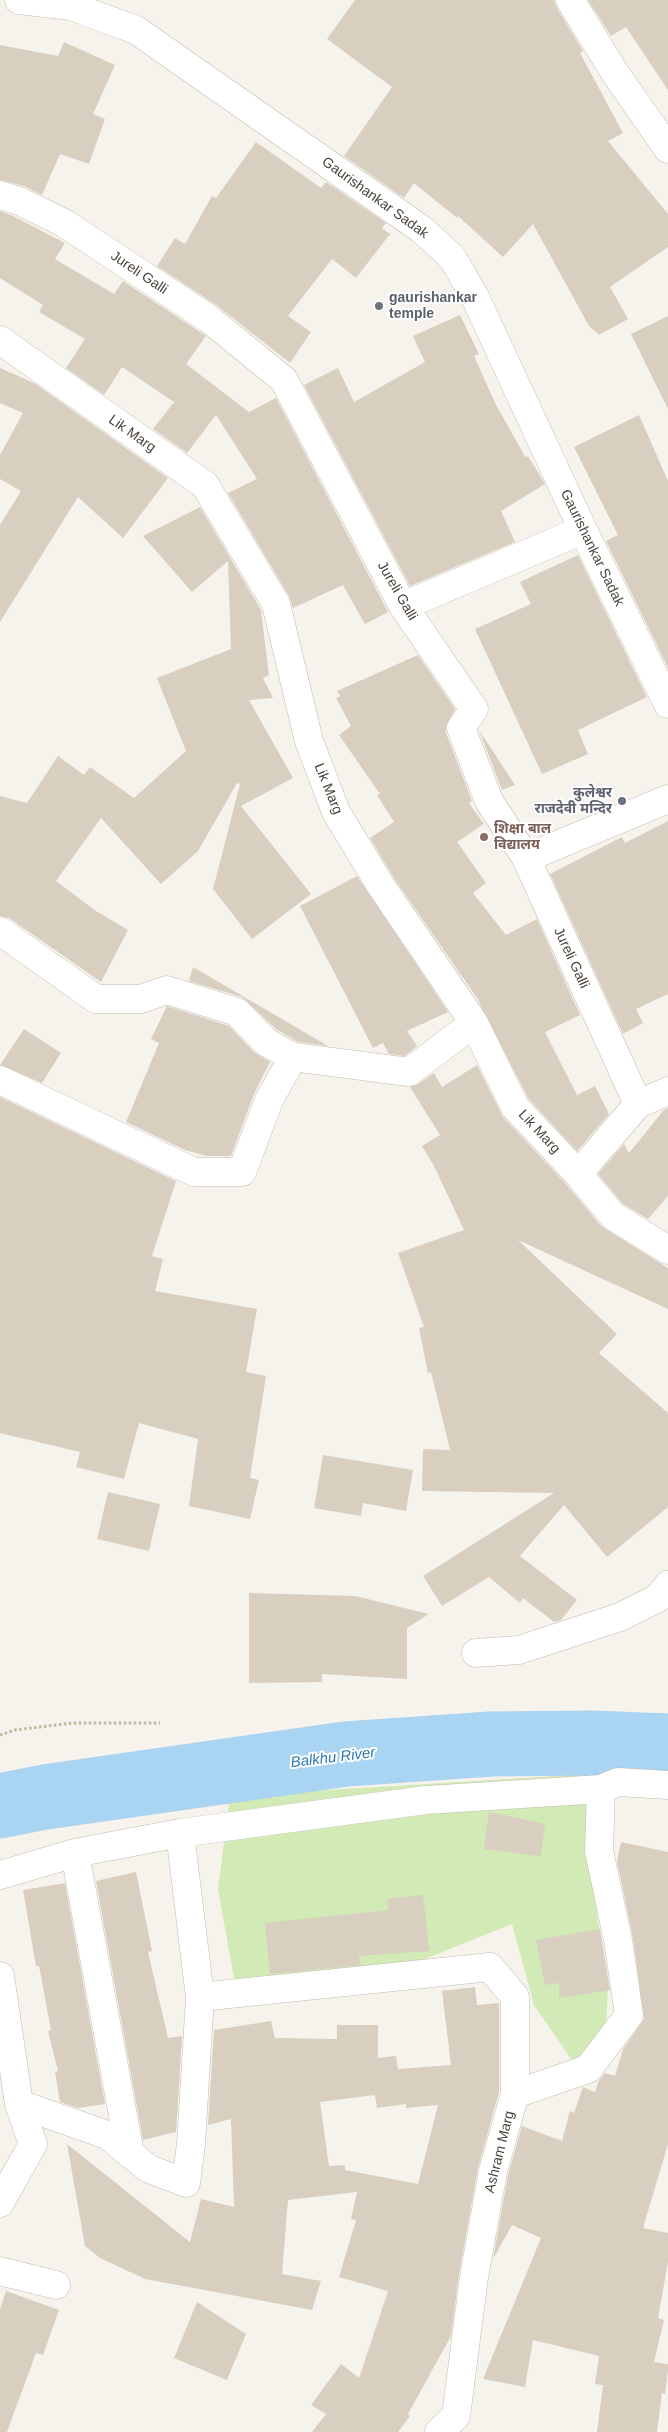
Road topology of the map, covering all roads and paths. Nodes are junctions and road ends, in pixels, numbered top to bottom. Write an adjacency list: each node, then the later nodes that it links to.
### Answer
1 (20, 0): 6 (street, Gaurishankar Sadak)
2 (570, 0): 3 (street)
3 (668, 149)
4 (0, 195): 7 (street, Jureli Galli)
5 (0, 340): 12 (street, Lik Marg)
6 (583, 530): 7 (street); 8 (street, Gaurishankar Sadak)
7 (403, 606): 10 (street, Jureli Galli)
8 (668, 704)
9 (668, 799): 10 (street)
10 (526, 858): 16 (street, Jureli Galli)
11 (0, 931): 13 (street)
12 (474, 1023): 13 (street); 17 (street, Lik Marg)
13 (293, 1057): 14 (street)
14 (0, 1080)
15 (668, 1091): 16 (street)
16 (638, 1104): 17 (street)
17 (578, 1174): 18 (street, Lik Marg)
18 (668, 1250)
19 (668, 1585): 20 (street)
20 (476, 1653)
21 (160, 1723): 22 (path)
22 (0, 1735)
23 (668, 1785): 24 (street)
24 (601, 1789): 25 (street); 30 (street, Ashram Marg)
25 (180, 1833): 26 (street); 29 (street)
26 (75, 1853): 27 (street); 32 (street)
27 (0, 1875)
28 (0, 1976): 31 (street)
29 (200, 1998): 30 (street); 32 (street)
30 (515, 2094): 36 (street, Ashram Marg)
31 (19, 2104): 32 (street); 33 (street)
32 (130, 2154)
33 (0, 2203)
34 (0, 2271): 35 (street)
35 (56, 2285)
36 (439, 2432)

